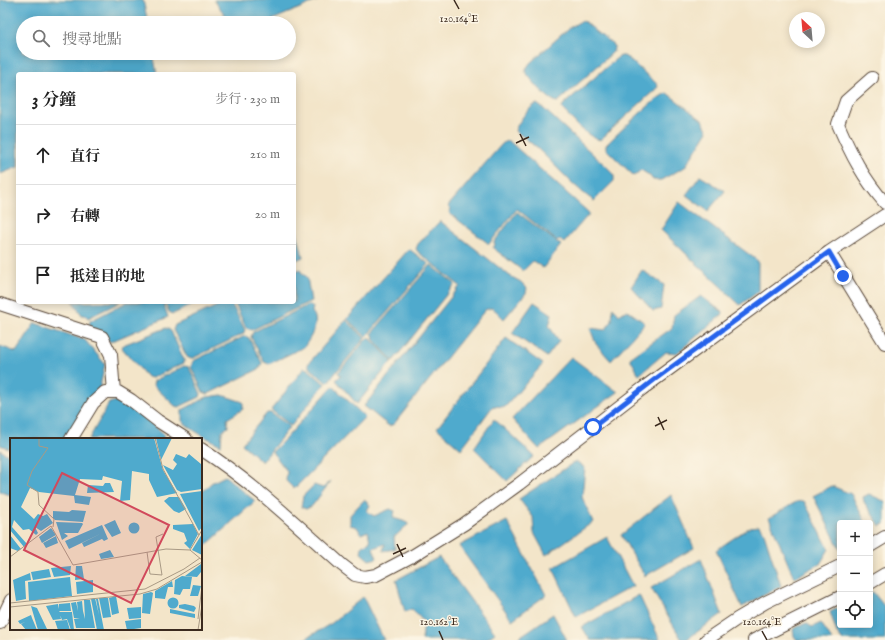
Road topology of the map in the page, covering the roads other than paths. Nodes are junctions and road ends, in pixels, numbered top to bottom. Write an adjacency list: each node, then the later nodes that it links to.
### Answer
1 (872, 78): 2 (street)
2 (885, 203)
3 (885, 215): 4 (street)
4 (829, 252): 6 (street); 10 (street)
5 (0, 304): 7 (street)
6 (885, 343)
7 (114, 392): 8 (street); 9 (street)
8 (72, 438)
9 (184, 438)
10 (202, 450)
11 (885, 537): 12 (street)
12 (873, 544)
13 (837, 567): 19 (street)
14 (885, 574): 15 (street)
15 (873, 581)
16 (837, 599): 20 (street)
17 (10, 602): 18 (street)
18 (0, 623)
19 (706, 640)
20 (754, 640)

